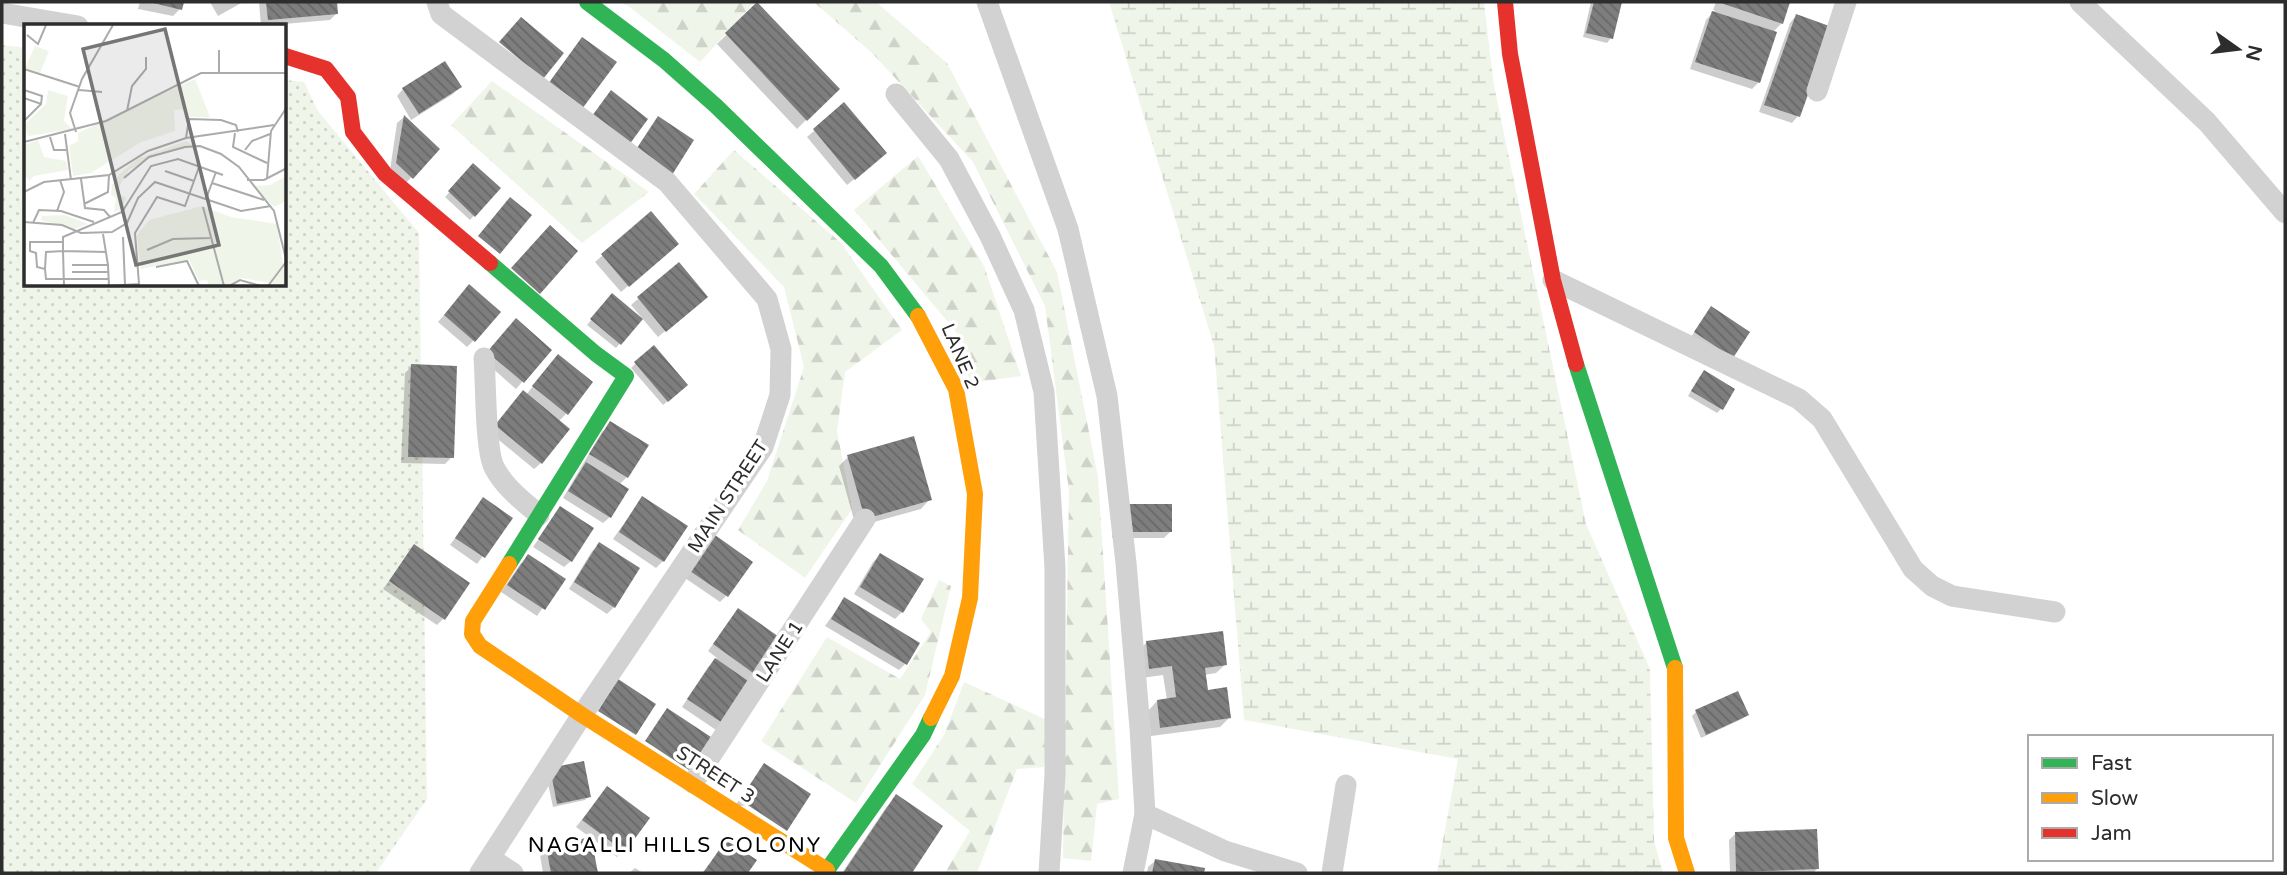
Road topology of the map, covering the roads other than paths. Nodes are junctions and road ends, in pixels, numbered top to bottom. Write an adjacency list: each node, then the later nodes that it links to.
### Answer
1 (437, 2): 18 (street, MAIN STREET)
2 (587, 2): 23 (street, LANE 2)
3 (987, 2): 21 (street)
4 (1506, 2): 13 (street)
5 (1846, 2): 10 (street)
6 (2080, 2): 12 (street)
7 (12, 10): 8 (street)
8 (70, 24)
9 (287, 57): 15 (street)
10 (1817, 91)
11 (895, 94): 25 (street)
12 (2285, 213)
13 (1553, 280): 17 (street); 29 (street)
14 (484, 358): 15 (street)
15 (539, 515): 18 (street, STREET 3)
16 (865, 519): 19 (street, LANE 1)
17 (2055, 612)
18 (582, 715): 19 (street, STREET 3); 22 (street, MAIN STREET)
19 (693, 783): 23 (street, STREET 3)
20 (1346, 785): 28 (street)
21 (1145, 814): 26 (street); 27 (street)
22 (485, 865): 24 (street)
23 (826, 872)
24 (513, 873)
25 (1049, 873)
26 (1133, 873)
27 (1297, 873)
28 (1332, 873)
29 (1687, 873)

